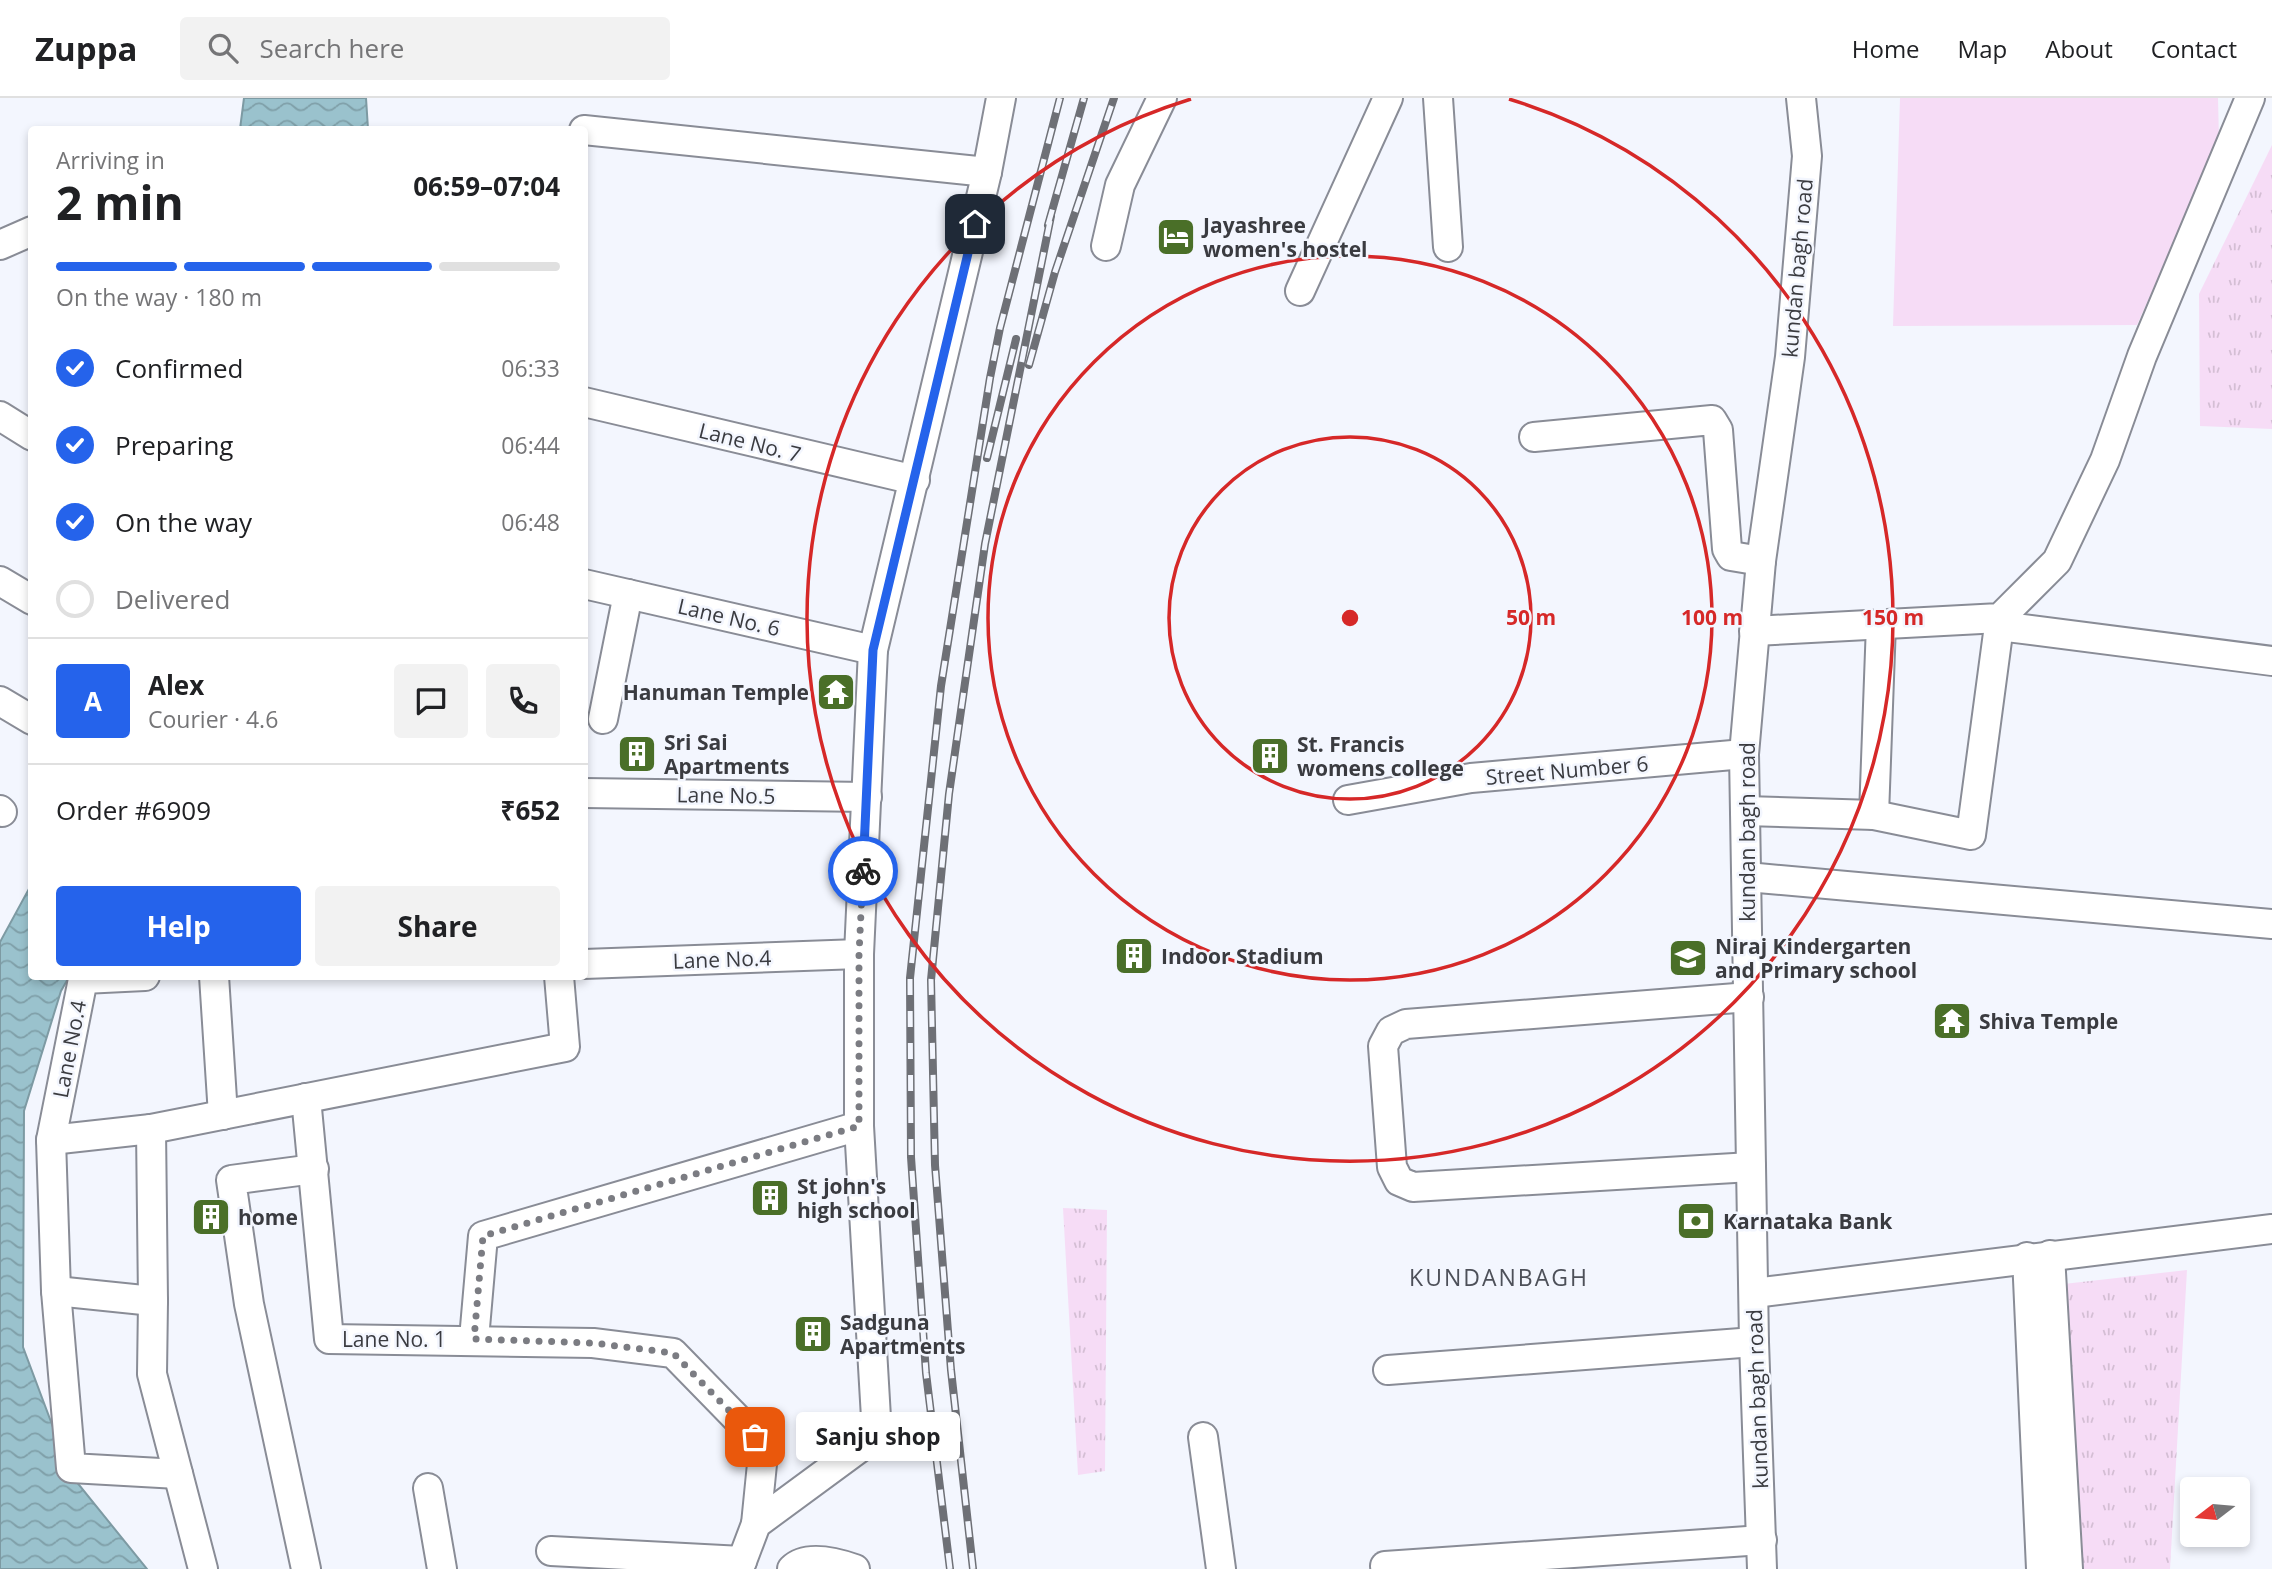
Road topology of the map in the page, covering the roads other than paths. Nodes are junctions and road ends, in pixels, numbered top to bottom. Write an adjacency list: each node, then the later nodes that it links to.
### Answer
1 (1000, 98): 8 (street)
2 (1162, 98): 11 (street)
3 (1388, 98): 13 (street)
4 (1438, 98): 12 (street)
5 (1801, 98): 19 (street, kundan bagh road)
6 (2250, 98): 24 (street)
7 (588, 130): 8 (street)
8 (986, 172): 18 (street)
9 (28, 233): 10 (street)
10 (0, 245)
11 (1106, 246)
12 (1448, 247)
13 (1300, 291)
14 (588, 403): 18 (street, Lane No. 7)
15 (0, 416): 16 (street)
16 (28, 434)
17 (1534, 437): 19 (street)
18 (915, 480): 27 (street)
19 (1761, 561): 26 (street, kundan bagh road)
20 (0, 581): 23 (street)
21 (588, 585): 22 (street, Lane No. 6)
22 (628, 594): 27 (street, Lane No. 6); 31 (street)
23 (28, 598)
24 (2000, 622): 25 (street); 28 (street); 37 (street)
25 (1881, 624): 26 (street); 37 (street)
26 (1754, 631): 32 (street, kundan bagh road)
27 (873, 650): 34 (street)
28 (2272, 660)
29 (0, 701): 30 (street)
30 (28, 718)
31 (603, 719)
32 (1744, 754): 35 (street, Street Number 6); 36 (street, kundan bagh road)
33 (588, 793): 34 (street, Lane No.5)
34 (867, 797): 40 (street)
35 (1348, 800)
36 (1745, 811): 37 (street); 38 (street, kundan bagh road)
37 (1874, 815)
38 (1747, 877): 39 (street); 45 (street, kundan bagh road)
39 (2272, 924)
40 (859, 954): 41 (street, Lane No.4); 48 (street)
41 (588, 964)
42 (83, 980): 50 (street, Lane No.4)
43 (214, 980): 47 (street)
44 (559, 980): 46 (street)
45 (1749, 997): 51 (street, kundan bagh road); 51 (street)
46 (306, 1098): 47 (street); 52 (street)
47 (223, 1115): 49 (street)
48 (859, 1126): 58 (street); 64 (street)
49 (151, 1129): 50 (street); 57 (street)
50 (51, 1140): 55 (street)
51 (1751, 1167): 56 (street, kundan bagh road)
52 (314, 1170): 58 (street, Lane No. 1); 71 (street)
53 (2272, 1229): 54 (street)
54 (2039, 1256): 56 (street); 65 (street)
55 (56, 1291): 57 (street); 62 (street)
56 (1754, 1293): 59 (street, kundan bagh road)
57 (153, 1301): 62 (street)
58 (474, 1339): 64 (street, Lane No. 1)
59 (1754, 1342): 60 (street); 66 (street, kundan bagh road)
60 (1388, 1370)
61 (1203, 1437): 75 (street)
62 (178, 1474): 70 (street)
63 (428, 1488): 72 (street)
64 (756, 1524): 68 (street, Lane No. 1)
65 (2053, 1534): 77 (street); 78 (street)
66 (1762, 1540): 69 (street); 76 (street, kundan bagh road)
67 (551, 1551): 68 (street)
68 (741, 1565)
69 (1385, 1566)
70 (203, 1569)
71 (306, 1569)
72 (442, 1569)
73 (792, 1569): 74 (street)
74 (855, 1569)
75 (1221, 1569)
76 (1762, 1569)
77 (2041, 1569)
78 (2068, 1569)

